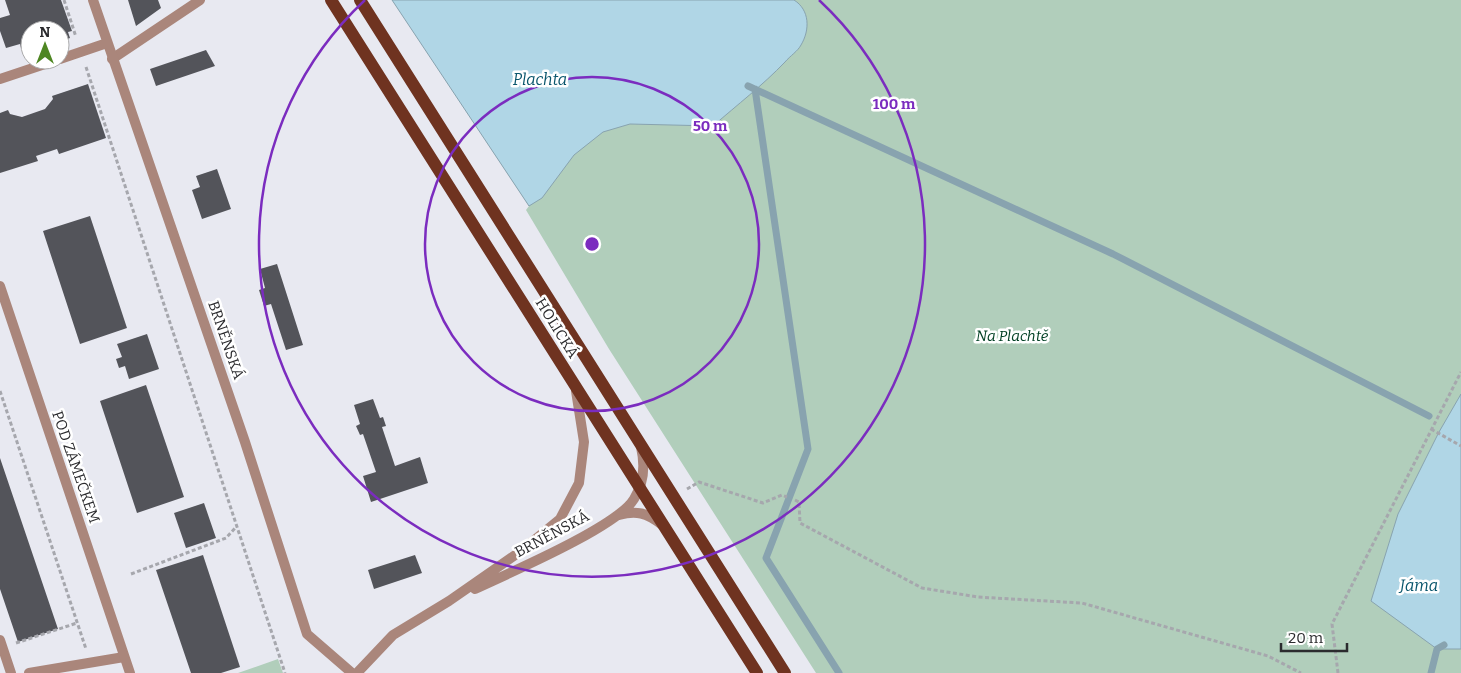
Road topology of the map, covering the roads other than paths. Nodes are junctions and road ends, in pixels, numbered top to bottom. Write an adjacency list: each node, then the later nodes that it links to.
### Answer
1 (93, 0): 5 (street, BRNĚNSKÁ)
2 (200, 0): 7 (street)
3 (331, 0): 11 (main road, HOLICKÁ)
4 (360, 0): 12 (main road, HOLICKÁ)
5 (107, 43): 6 (street); 7 (street, BRNĚNSKÁ)
6 (70, 56)
7 (112, 59): 22 (street, BRNĚNSKÁ)
8 (27, 70): 9 (street)
9 (0, 79)
10 (1, 292): 18 (street, POD ZÁMEČKEM)
11 (573, 383): 13 (main road, HOLICKÁ); 16 (street, BRNĚNSKÁ)
12 (639, 439): 13 (street, BRNĚNSKÁ); 25 (main road, HOLICKÁ)
13 (639, 487): 14 (street, BRNĚNSKÁ); 15 (main road, HOLICKÁ)
14 (614, 517): 15 (street, BRNĚNSKÁ); 16 (street, BRNĚNSKÁ)
15 (666, 529): 24 (main road, HOLICKÁ)
16 (449, 601): 23 (street, BRNĚNSKÁ)
17 (1, 644): 19 (street)
18 (124, 657): 20 (street); 21 (street, POD ZÁMEČKEM)
19 (11, 673)
20 (29, 673)
21 (130, 673)
22 (352, 673)
23 (357, 673)
24 (757, 673)
25 (786, 673)

